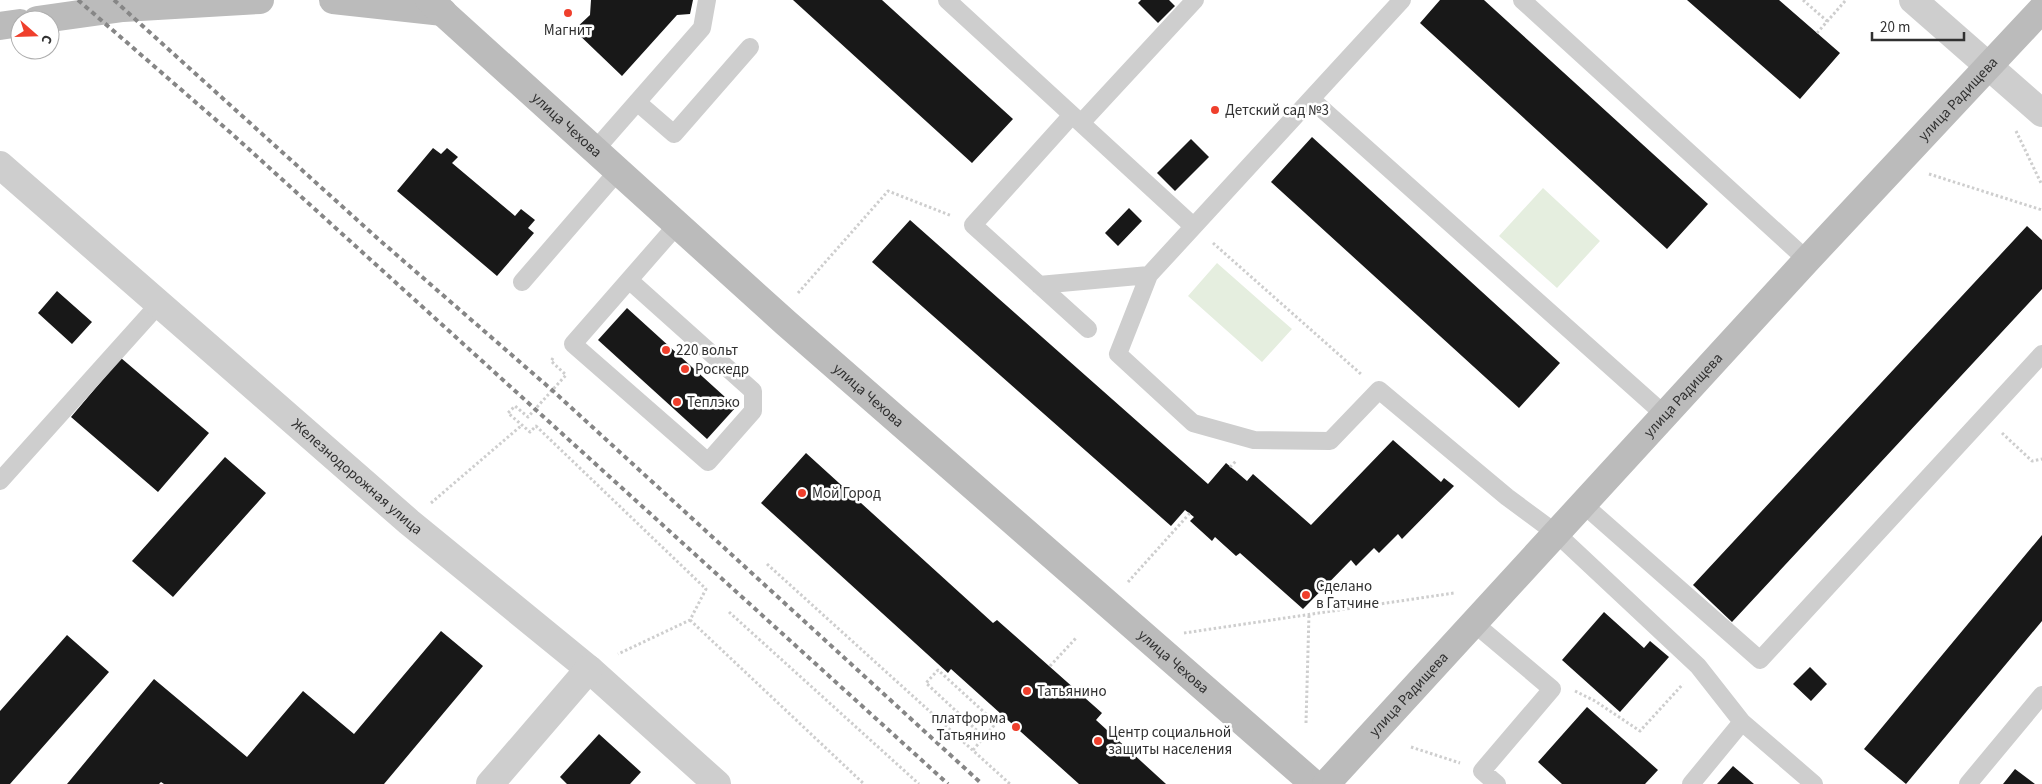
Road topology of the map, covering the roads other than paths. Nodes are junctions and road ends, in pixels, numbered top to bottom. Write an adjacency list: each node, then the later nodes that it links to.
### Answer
1 (260, 0): 11 (street)
2 (333, 0): 9 (street)
3 (707, 0): 15 (lane)
4 (947, 0): 17 (lane)
5 (1195, 0): 17 (lane)
6 (1402, 0): 14 (lane)
7 (1522, 0): 23 (lane)
8 (1913, 0): 13 (street)
9 (442, 4): 18 (street, улица Чехова)
10 (2042, 9): 13 (street, улица Радищева)
11 (60, 17)
12 (750, 47): 15 (lane)
13 (1989, 67): 16 (street); 23 (street, улица Радищева)
14 (1311, 100): 22 (lane); 31 (lane)
15 (637, 102): 18 (lane)
16 (2042, 113)
17 (1077, 119): 22 (lane); 27 (lane)
18 (595, 150): 20 (street, улица Чехова)
19 (0, 165): 28 (street, Железнодорожная улица)
20 (618, 171): 21 (street, улица Чехова); 26 (lane)
21 (677, 225): 25 (lane); 41 (street, улица Чехова)
22 (1193, 226): 24 (lane)
23 (1807, 260): 31 (street, улица Радищева)
24 (1149, 275): 27 (lane); 34 (lane)
25 (629, 280): 25 (lane)
26 (522, 282)
27 (1040, 285): 29 (lane)
28 (159, 304): 32 (lane); 36 (street, Железнодорожная улица)
29 (1088, 329)
30 (2042, 354): 33 (lane)
31 (1666, 416): 33 (street, улица Радищева)
32 (0, 481)
33 (1584, 505): 34 (street, улица Радищева)
34 (1557, 534): 35 (street, улица Радищева); 38 (lane)
35 (1475, 624): 42 (street, улица Радищева); 43 (lane)
36 (589, 668): 39 (street); 40 (street, Железнодорожная улица)
37 (2041, 697): 46 (lane)
38 (1742, 722): 44 (lane); 45 (lane)
39 (490, 784)
40 (717, 784)
41 (1314, 784)
42 (1326, 784)
43 (1497, 784)
44 (1691, 784)
45 (1814, 784)
46 (1968, 784)

